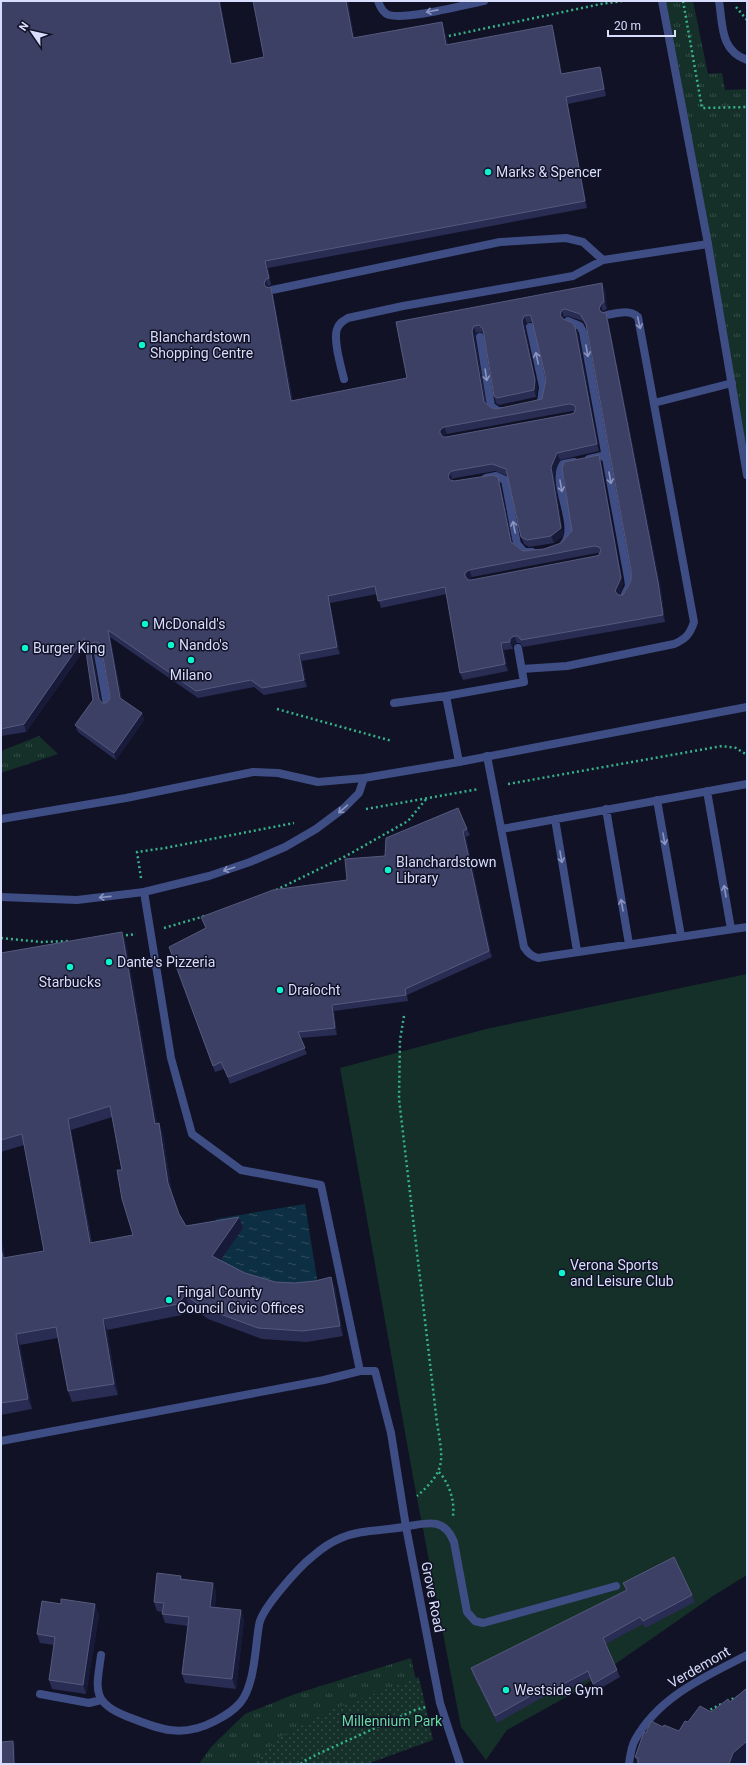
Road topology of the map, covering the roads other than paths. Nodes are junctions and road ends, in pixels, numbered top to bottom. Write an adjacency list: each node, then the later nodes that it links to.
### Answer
1 (378, 1): 2 (street, one-way to 1)
2 (484, 1)
3 (662, 1): 6 (street)
4 (719, 1): 5 (street)
5 (747, 60)
6 (708, 244): 7 (street); 14 (street)
7 (603, 260): 8 (street); 13 (street)
8 (272, 290)
9 (607, 316): 15 (street, one-way to 15)
10 (568, 321): 18 (street, one-way to 18)
11 (530, 327): 16 (street, one-way to 11)
12 (480, 336): 17 (street, one-way to 17)
13 (344, 379)
14 (732, 384): 15 (street); 19 (street)
15 (654, 402): 26 (street)
16 (529, 406)
17 (514, 408)
18 (606, 455): 21 (street, one-way to 21); 23 (street, one-way to 23)
19 (747, 475)
20 (476, 479): 22 (street, one-way to 20)
21 (556, 548)
22 (542, 551)
23 (624, 597)
24 (518, 648): 26 (street)
25 (98, 654): 29 (street)
26 (522, 669): 27 (street)
27 (446, 696): 28 (street); 32 (street)
28 (394, 703)
29 (107, 705)
30 (747, 708): 31 (street)
31 (487, 756): 32 (street); 40 (street)
32 (459, 762): 33 (street)
33 (364, 778): 38 (street); 41 (street, one-way to 41)
34 (747, 784): 35 (street)
35 (707, 791): 36 (street); 44 (street, one-way to 35)
36 (657, 800): 37 (street); 45 (street, one-way to 45)
37 (606, 809): 39 (street); 46 (street, one-way to 37)
38 (1, 819)
39 (555, 819): 40 (street); 47 (street, one-way to 47)
40 (502, 829): 47 (street)
41 (144, 892): 42 (street, one-way to 42); 48 (street)
42 (1, 897)
43 (747, 927): 44 (street)
44 (731, 929): 45 (street)
45 (681, 936): 46 (street)
46 (629, 944): 47 (street)
47 (577, 951)
48 (360, 1371): 49 (street); 50 (street, Grove Road)
49 (1, 1441)
50 (406, 1527): 51 (street); 55 (street); 56 (street, Grove Road)
51 (616, 1586)
52 (101, 1655): 55 (street)
53 (747, 1655): 57 (street, Verdemont)
54 (40, 1694): 55 (street)
55 (101, 1700)
56 (460, 1764)
57 (628, 1764)

